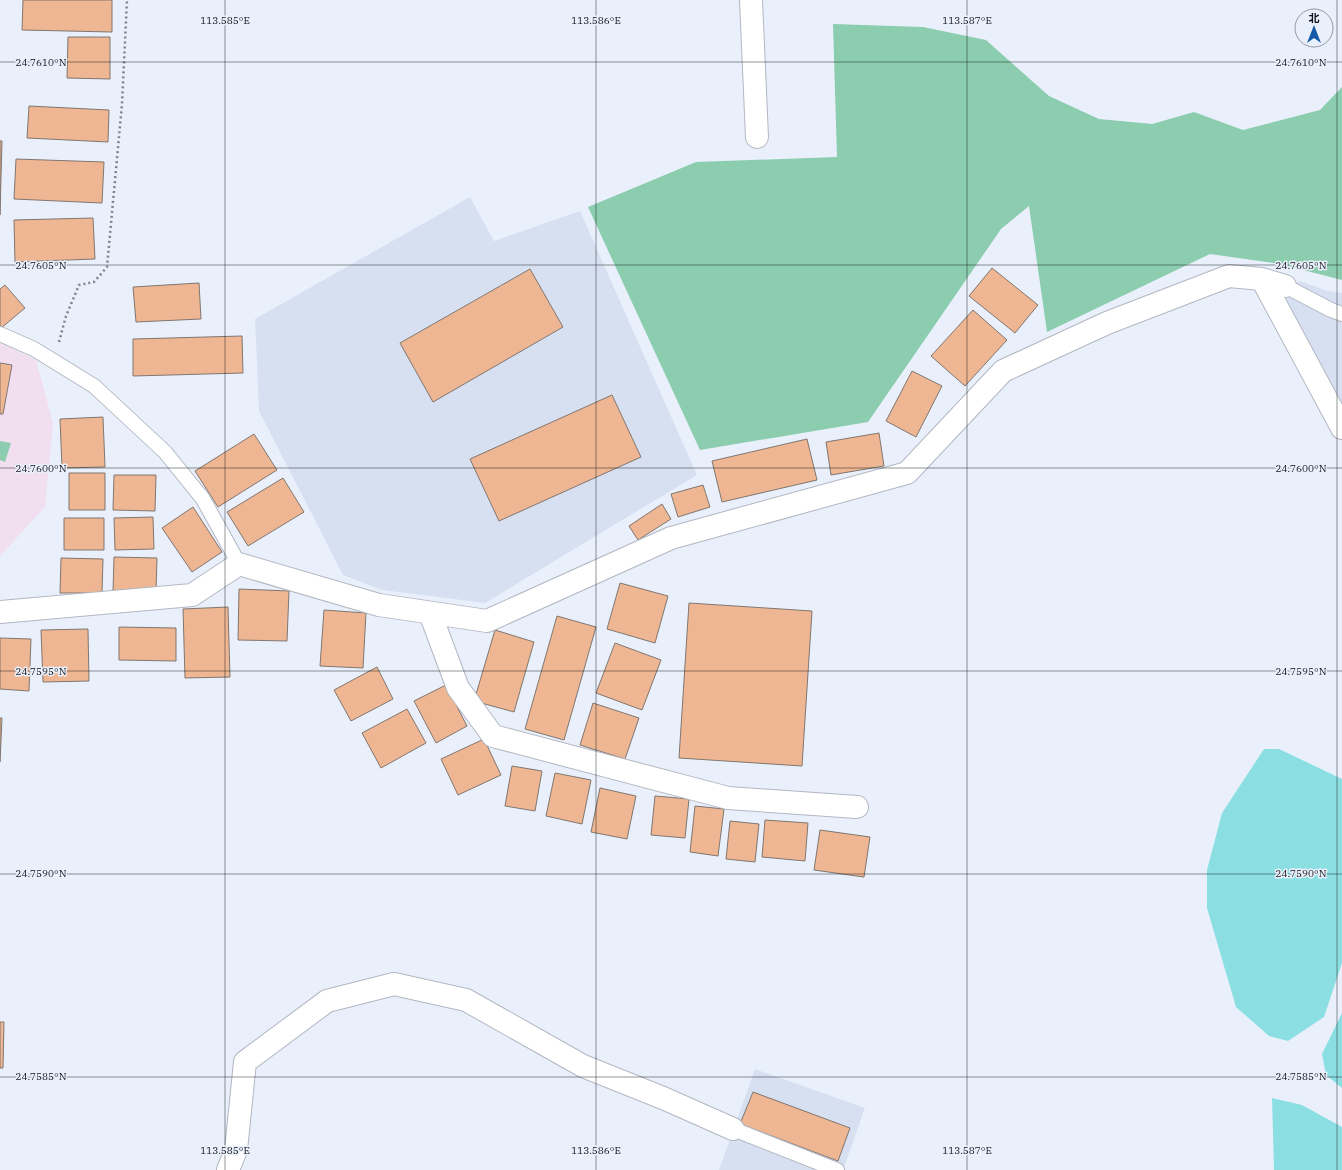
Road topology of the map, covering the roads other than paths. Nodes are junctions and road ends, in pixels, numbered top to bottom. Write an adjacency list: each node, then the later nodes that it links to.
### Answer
1 (751, 0): 2 (street)
2 (757, 137)
3 (1262, 278): 4 (street); 7 (street); 10 (street)
4 (1285, 286): 5 (lane)
5 (1342, 314)
6 (0, 334): 8 (lane)
7 (1342, 428)
8 (240, 564): 9 (street); 10 (street)
9 (0, 612)
10 (430, 613): 11 (street)
11 (857, 807)
12 (733, 1129): 13 (street); 14 (lane)
13 (228, 1170)
14 (837, 1170)

